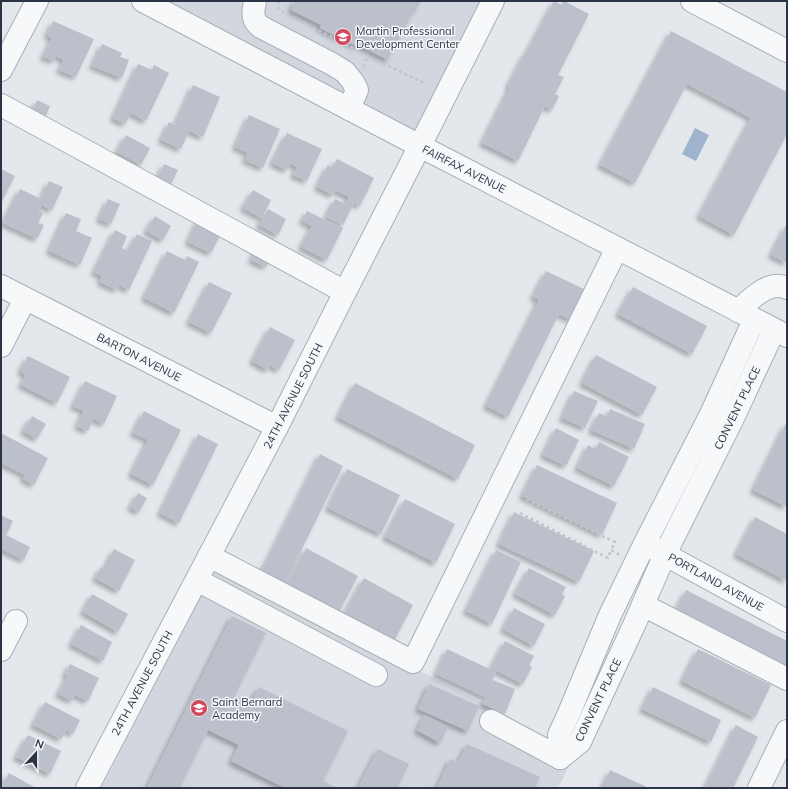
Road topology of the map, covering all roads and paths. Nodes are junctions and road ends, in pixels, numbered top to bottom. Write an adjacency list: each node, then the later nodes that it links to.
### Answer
1 (37, 1): 8 (street)
2 (143, 1): 11 (street, FAIRFAX AVENUE)
3 (255, 1): 11 (street)
4 (279, 1): 9 (path)
5 (493, 1): 12 (street, 24TH AVENUE SOUTH)
6 (692, 1): 7 (street)
7 (787, 51)
8 (1, 70)
9 (424, 83)
10 (1, 105): 16 (street)
11 (349, 109): 12 (street, FAIRFAX AVENUE)
12 (420, 146): 13 (street, FAIRFAX AVENUE); 16 (street, 24TH AVENUE SOUTH)
13 (617, 248): 18 (street, FAIRFAX AVENUE); 28 (street)
14 (1, 286): 17 (street, BARTON AVENUE)
15 (787, 288): 18 (street)
16 (345, 292): 21 (street, 24TH AVENUE SOUTH)
17 (25, 299): 20 (street); 21 (street, BARTON AVENUE)
18 (746, 315): 19 (street, FAIRFAX AVENUE); 24 (street, CONVENT PLACE)
19 (781, 333): 26 (street, CONVENT PLACE)
20 (1, 346)
21 (277, 427): 28 (street, 24TH AVENUE SOUTH)
22 (526, 500): 25 (path)
23 (520, 513): 25 (path)
24 (645, 543): 26 (street, PORTLAND AVENUE); 38 (street, CONVENT PLACE)
25 (611, 550): 27 (path)
26 (665, 554): 30 (street, CONVENT PLACE); 32 (street, PORTLAND AVENUE)
27 (620, 555)
28 (209, 556): 29 (street, 24TH AVENUE SOUTH)
29 (197, 580): 34 (street); 39 (street, 24TH AVENUE SOUTH)
30 (643, 605): 35 (street); 38 (street, CONVENT PLACE)
31 (16, 621): 33 (street)
32 (787, 621)
33 (1, 650)
34 (376, 675)
35 (787, 679)
36 (491, 721): 38 (street)
37 (787, 731): 40 (street)
38 (560, 758)
39 (86, 788)
40 (759, 788)

